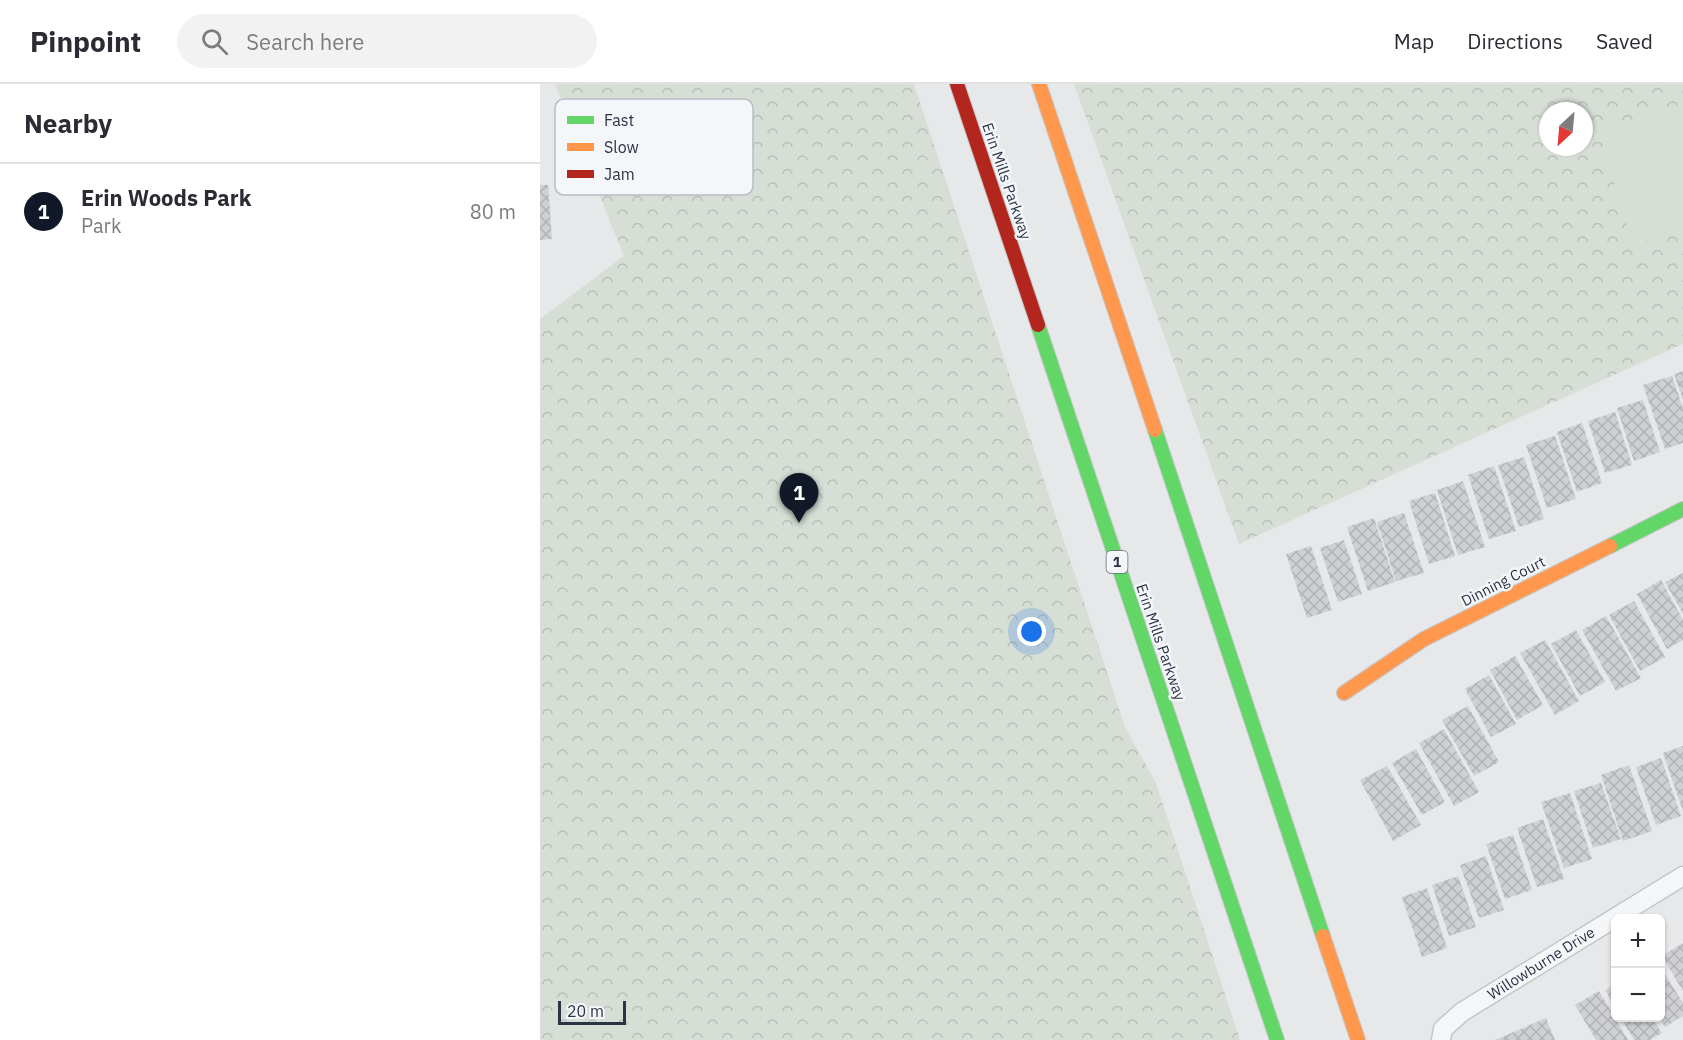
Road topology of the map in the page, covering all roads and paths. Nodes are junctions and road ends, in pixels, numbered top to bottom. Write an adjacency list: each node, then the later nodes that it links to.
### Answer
1 (957, 84): 6 (main road, Erin Mills Parkway / 1)
2 (1039, 84): 7 (main road)
3 (1683, 509): 4 (main road, Dinning Court)
4 (1344, 693)
5 (1683, 876): 8 (street, Willowburne Drive)
6 (1277, 1040)
7 (1358, 1040)
8 (1441, 1040)

